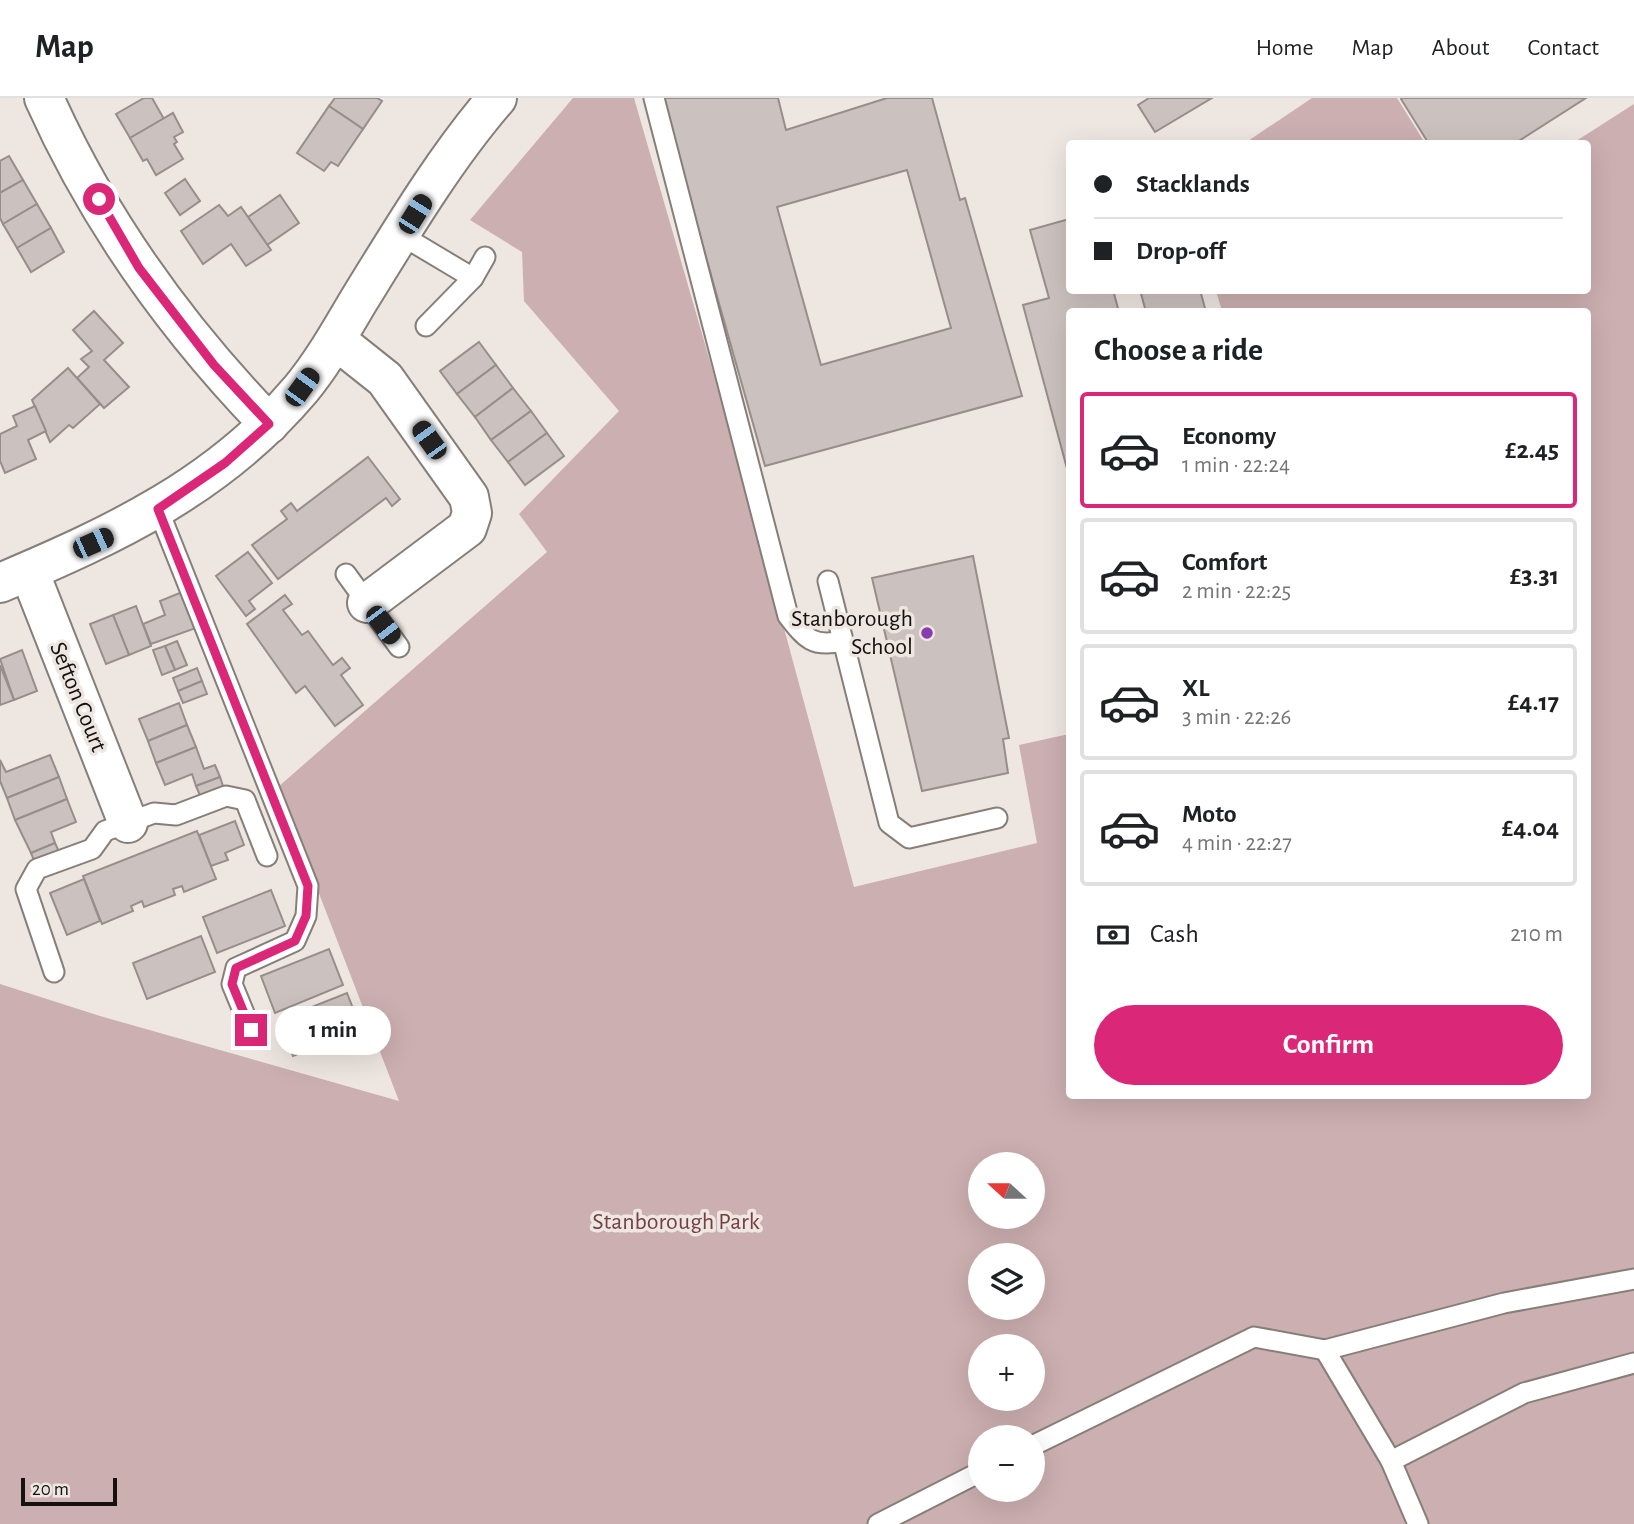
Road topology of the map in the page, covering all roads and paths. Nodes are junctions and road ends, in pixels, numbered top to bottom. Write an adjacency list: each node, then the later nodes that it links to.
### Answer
1 (44, 98): 9 (street)
2 (497, 98): 4 (street)
3 (654, 98): 14 (lane)
4 (401, 235): 6 (lane); 8 (street)
5 (485, 257): 6 (lane)
6 (473, 278): 7 (lane)
7 (426, 326)
8 (336, 340): 9 (street); 13 (street)
9 (269, 424): 10 (street)
10 (158, 509): 11 (street); 20 (lane)
11 (14, 577): 17 (street, Sefton Court)
12 (828, 581): 14 (lane)
13 (356, 589): 15 (lane)
14 (842, 641): 16 (lane)
15 (400, 647)
16 (997, 818)
17 (128, 823): 18 (lane); 19 (lane)
18 (267, 856)
19 (54, 972)
20 (251, 1030)
21 (1634, 1279): 22 (lane)
22 (1325, 1350): 24 (lane); 25 (lane)
23 (1634, 1363): 25 (lane)
24 (1045, 1440)
25 (1391, 1461): 28 (lane)
26 (968, 1478): 27 (lane)
27 (878, 1524)
28 (1418, 1524)

